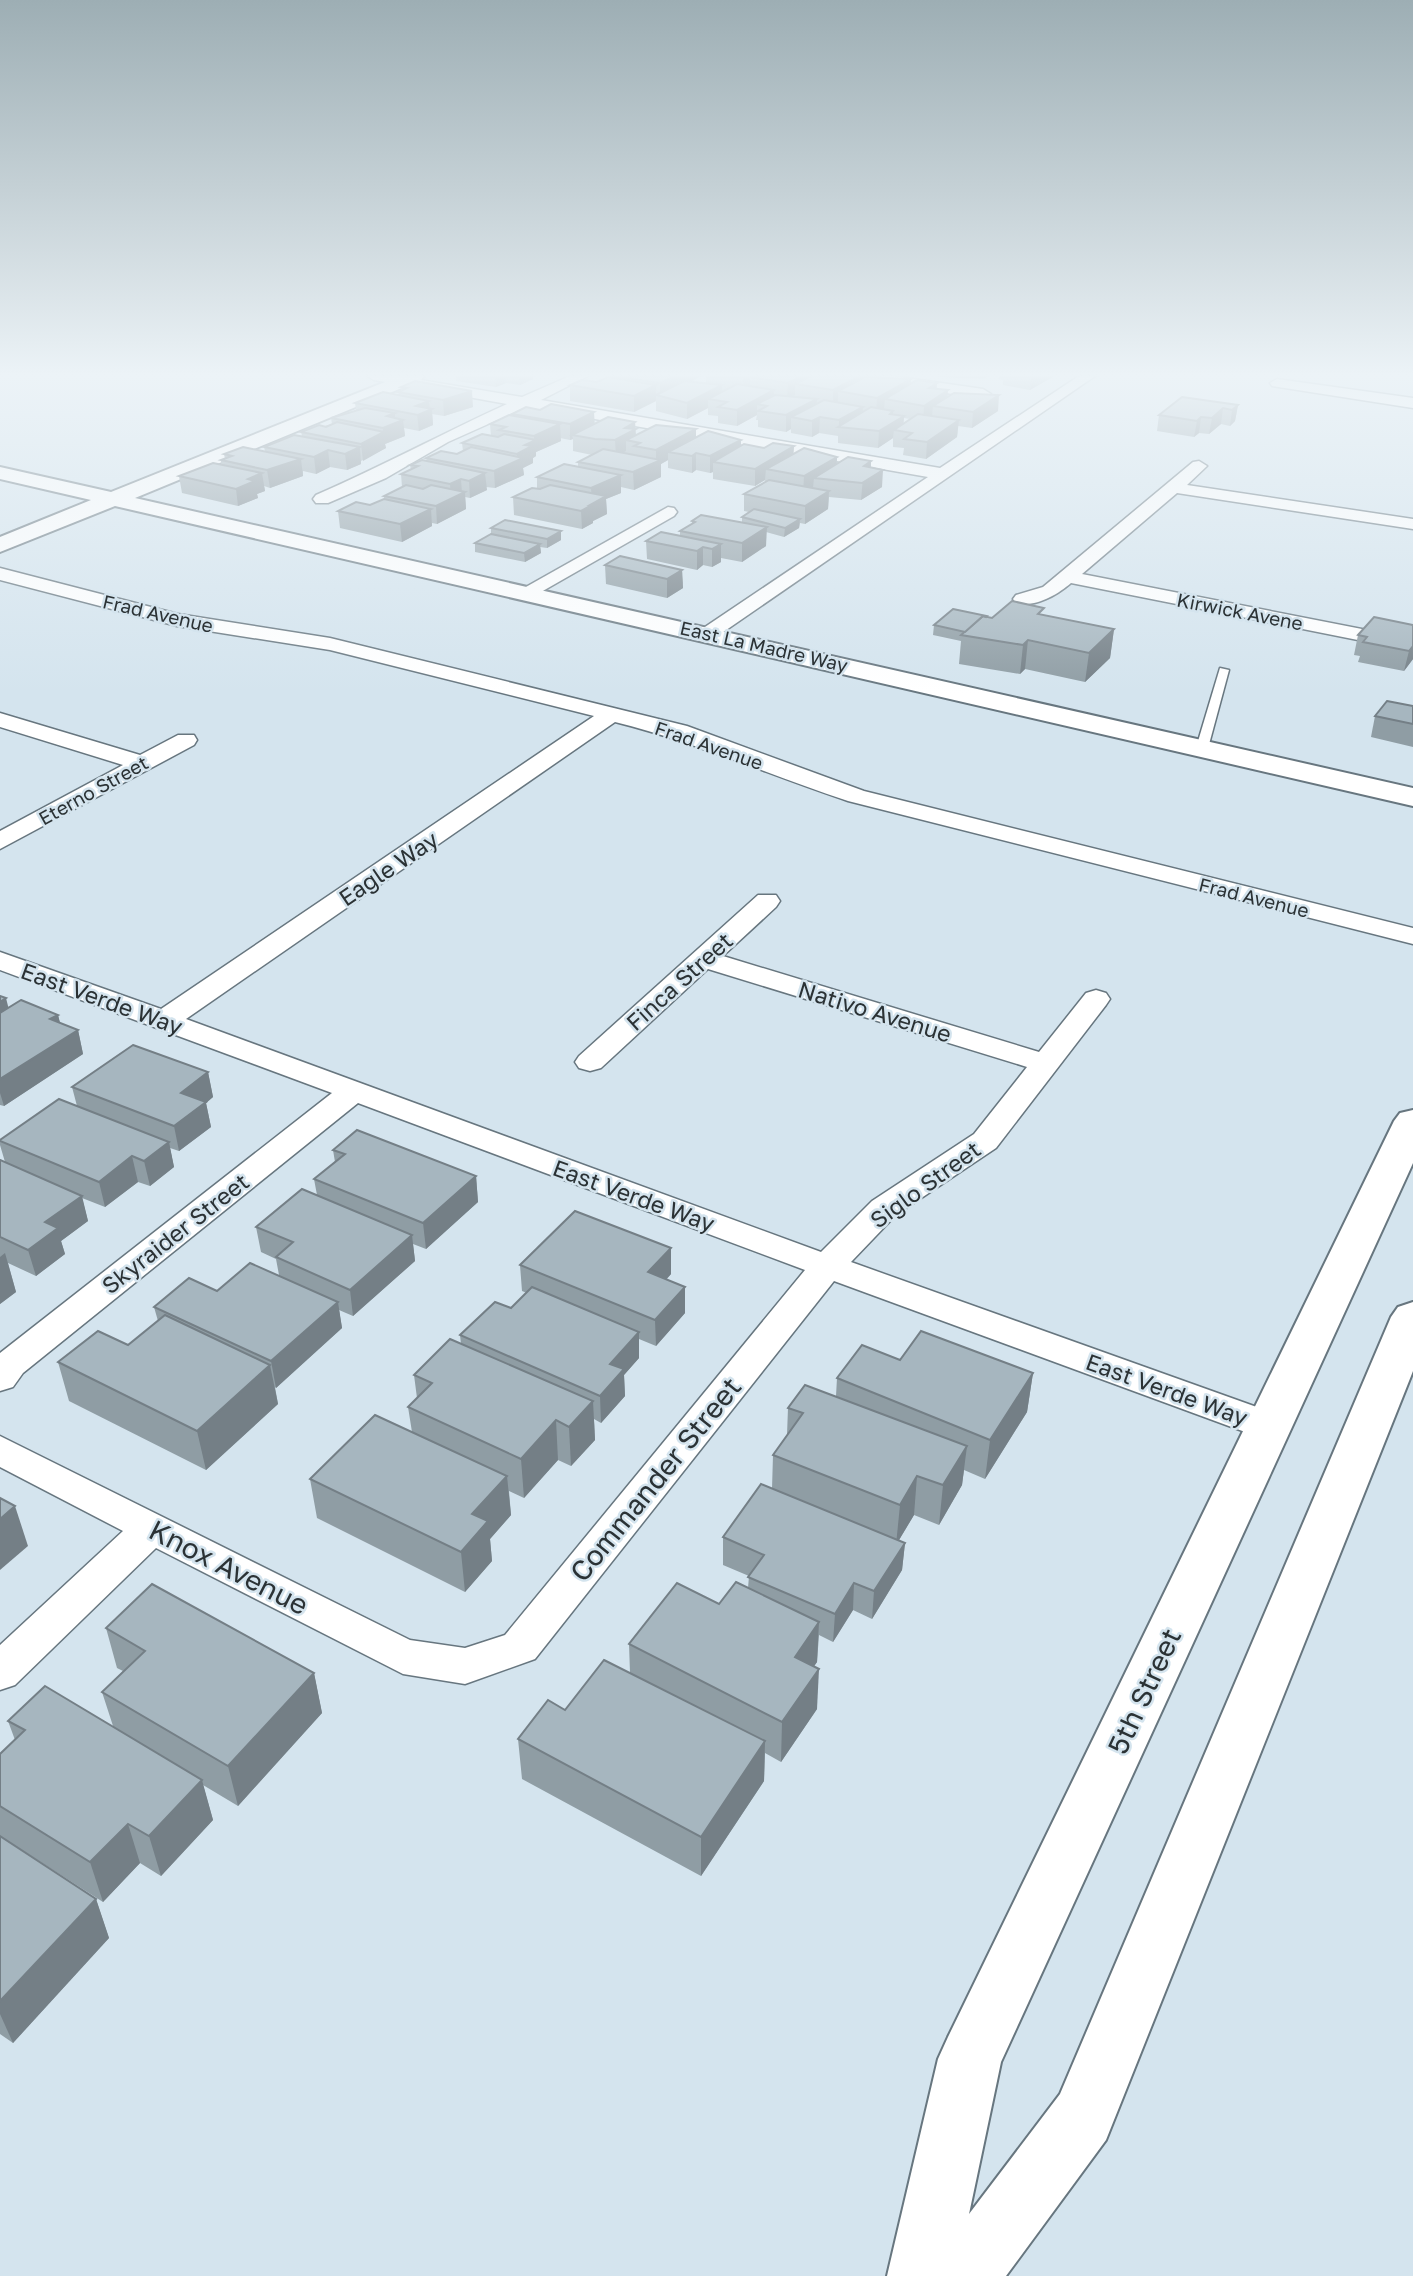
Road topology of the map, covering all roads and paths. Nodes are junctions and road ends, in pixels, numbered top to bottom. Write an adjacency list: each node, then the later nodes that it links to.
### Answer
1 (40, 482): 7 (street, East La Madre Way)
2 (155, 482): 7 (street)
3 (361, 482): 8 (street)
4 (931, 482): 17 (street)
5 (1181, 482): 6 (street)
6 (1175, 488): 10 (street); 13 (street)
7 (114, 499): 11 (street); 14 (street, East La Madre Way)
8 (322, 499)
9 (668, 512): 14 (street)
10 (1413, 524)
11 (0, 545)
12 (0, 574): 20 (street, Frad Avenue)
13 (1067, 577): 15 (street); 18 (street, Kirwick Avene)
14 (527, 592): 17 (street, East La Madre Way)
15 (1023, 600)
16 (1413, 624): 18 (street)
17 (709, 633): 23 (street, East La Madre Way)
18 (1406, 643)
19 (1224, 670): 23 (lane)
20 (612, 714): 28 (street, Frad Avenue); 32 (street, Eagle Way)
21 (0, 720): 24 (street)
22 (186, 740): 24 (street, Eterno Street)
23 (1202, 748): 25 (street, East La Madre Way)
24 (141, 763): 26 (street, Eterno Street)
25 (1413, 797)
26 (0, 841)
27 (767, 901): 29 (street, Finca Street)
28 (1413, 936)
29 (704, 959): 33 (street, Finca Street); 34 (street, Nativo Avenue)
30 (0, 960): 32 (street, East Verde Way)
31 (1096, 999): 34 (street, Siglo Street)
32 (163, 1021): 35 (street, East Verde Way)
33 (590, 1062)
34 (1046, 1063): 37 (street, Siglo Street)
35 (354, 1091): 37 (street, East Verde Way); 39 (street, Skyraider Street)
36 (1413, 1121): 40 (street, 5th Street)
37 (827, 1266): 40 (street, East Verde Way); 43 (street, Commander Street)
38 (1413, 1317): 46 (street)
39 (0, 1378)
40 (1269, 1426): 45 (street, 5th Street)
41 (0, 1450): 42 (street, Knox Avenue)
42 (152, 1528): 43 (street, Knox Avenue); 44 (street)
43 (465, 1666)
44 (0, 1672)
45 (921, 2276)
46 (964, 2276)

